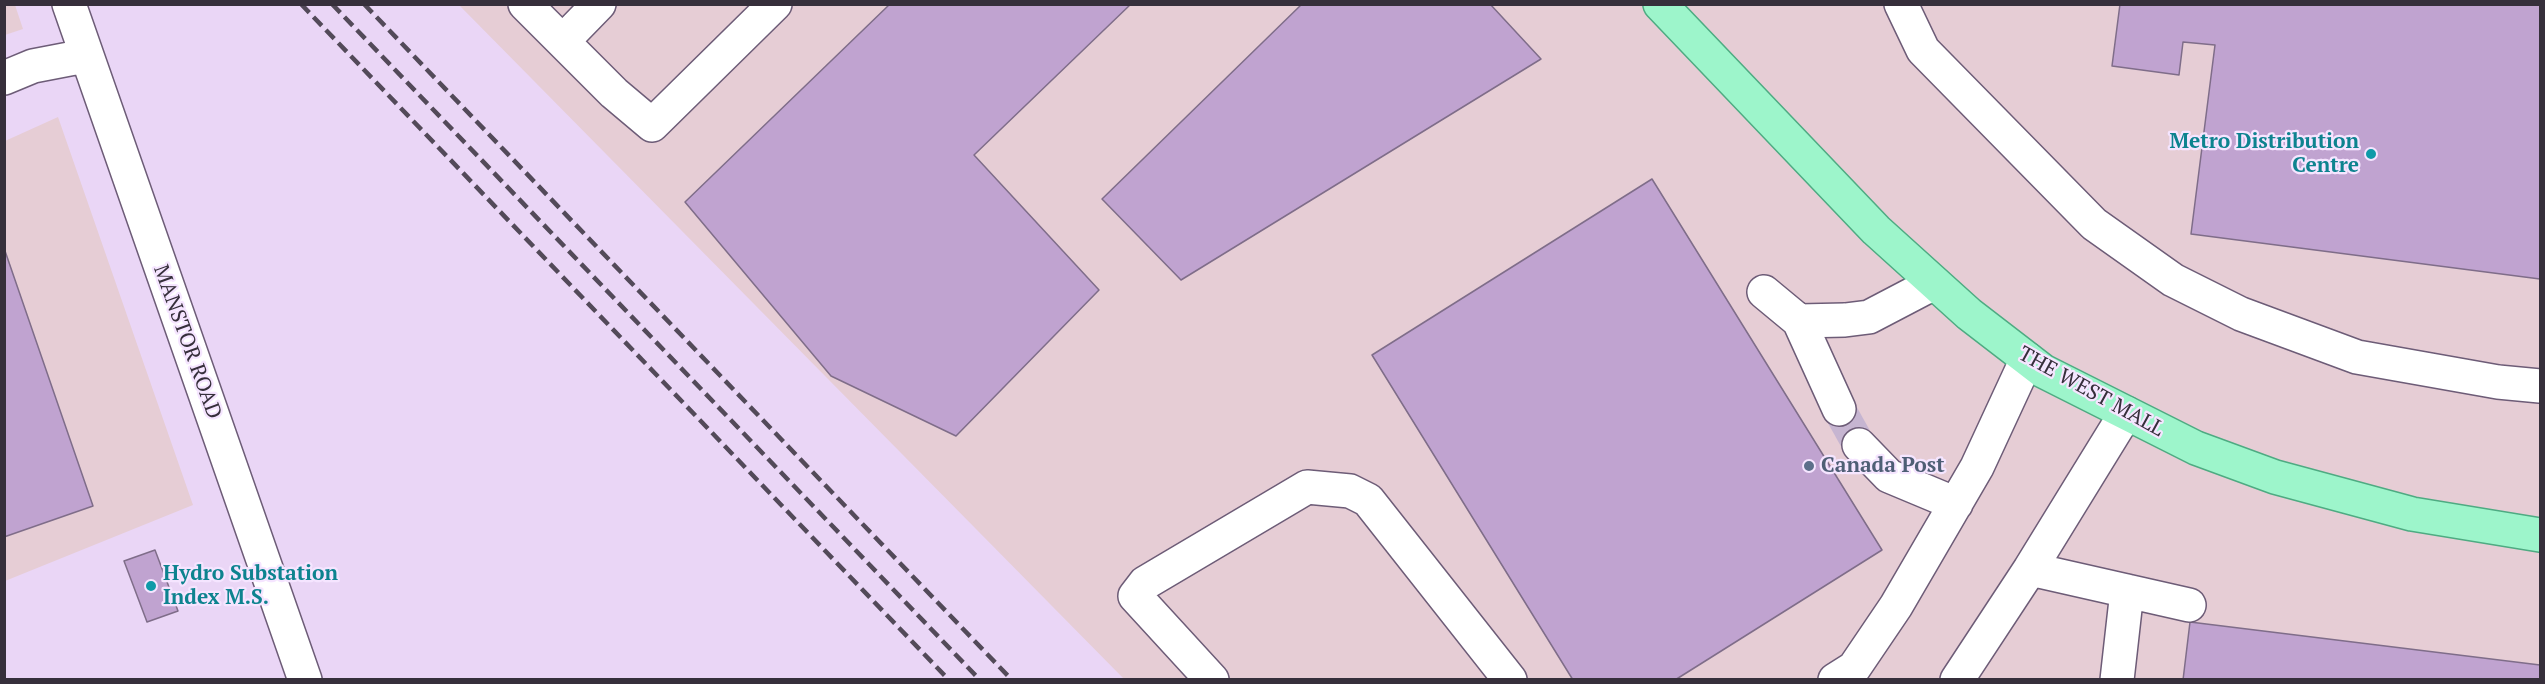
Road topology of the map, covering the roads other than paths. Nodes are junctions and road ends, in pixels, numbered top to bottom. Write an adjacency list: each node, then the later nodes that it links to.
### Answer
1 (69, 4): 8 (street, MANSTOR ROAD)
2 (599, 4): 7 (street)
3 (775, 4): 7 (street)
4 (1659, 4): 10 (main road, THE WEST MALL)
5 (1905, 6): 14 (street)
6 (532, 7): 7 (street)
7 (562, 41)
8 (85, 56): 9 (street); 24 (street, MANSTOR ROAD)
9 (4, 78)
10 (1934, 283): 12 (street); 13 (main road, THE WEST MALL)
11 (1764, 292): 12 (street)
12 (1799, 321): 15 (street)
13 (2026, 359): 16 (main road, THE WEST MALL); 18 (street)
14 (2541, 386)
15 (1839, 409)
16 (2126, 413): 19 (main road, THE WEST MALL); 20 (street)
17 (1859, 445): 18 (street)
18 (1956, 504): 23 (street)
19 (2541, 535)
20 (2030, 569): 21 (street); 27 (street)
21 (2127, 591): 22 (street); 28 (street)
22 (2189, 605)
23 (1847, 676)
24 (305, 680)
25 (1212, 680): 26 (street)
26 (1510, 680)
27 (1957, 680)
28 (2117, 680)

